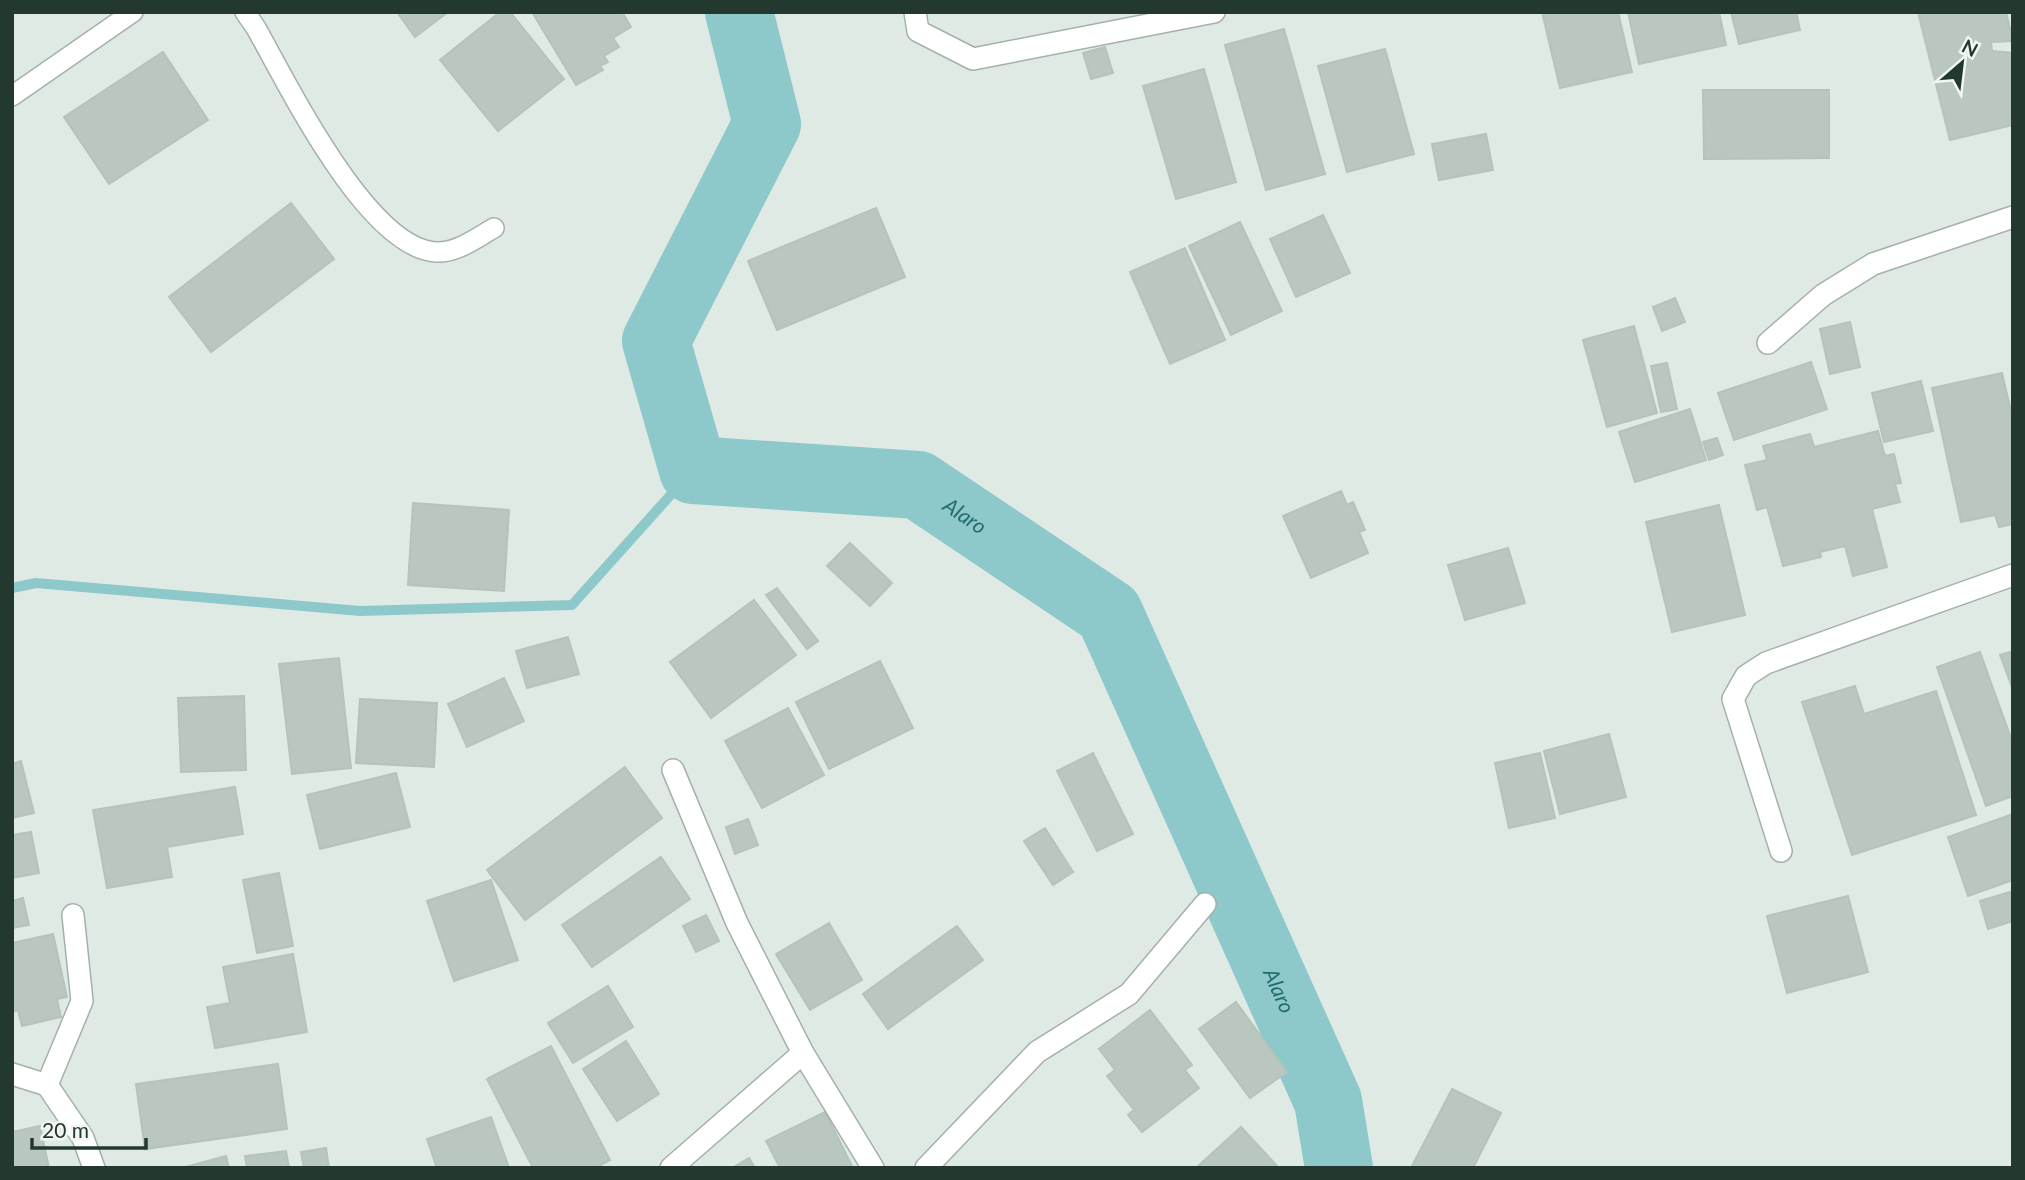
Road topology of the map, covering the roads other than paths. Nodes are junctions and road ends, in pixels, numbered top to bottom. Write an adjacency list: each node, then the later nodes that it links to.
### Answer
1 (133, 12): 5 (lane)
2 (245, 12): 7 (lane)
3 (915, 12): 4 (street)
4 (1214, 12)
5 (12, 96)
6 (2013, 217): 8 (street)
7 (494, 228)
8 (1768, 343)
9 (2013, 575): 11 (street)
10 (673, 770): 14 (street)
11 (1781, 851)
12 (1205, 904): 20 (street)
13 (73, 915): 16 (street)
14 (803, 1053): 18 (street); 19 (street)
15 (12, 1074): 16 (street)
16 (47, 1085): 17 (street)
17 (94, 1168)
18 (671, 1168)
19 (873, 1168)
20 (926, 1168)

